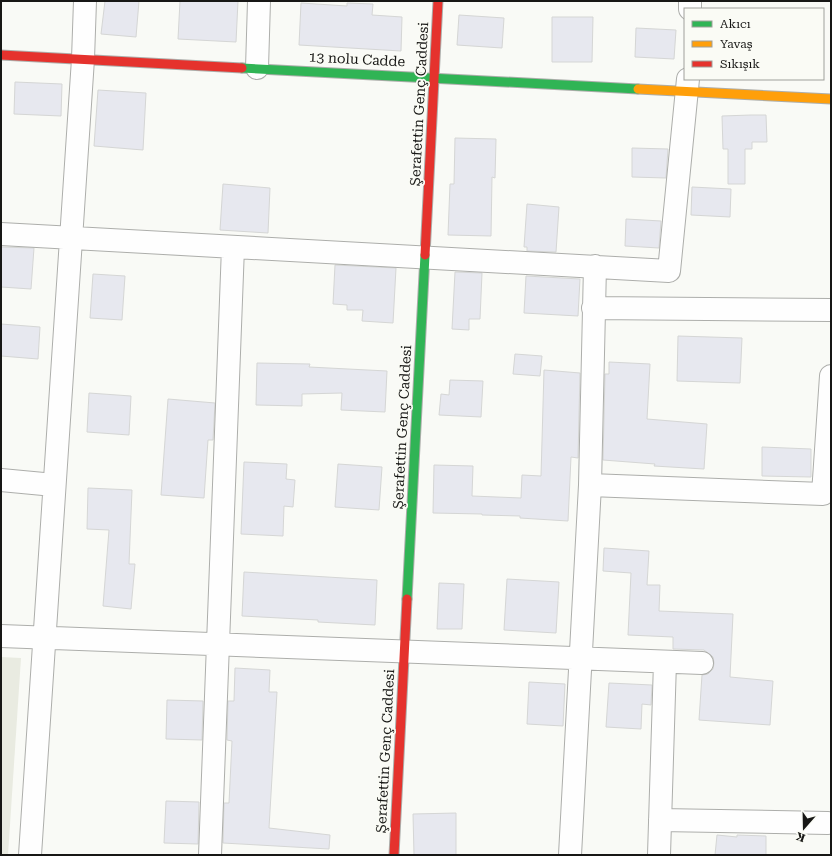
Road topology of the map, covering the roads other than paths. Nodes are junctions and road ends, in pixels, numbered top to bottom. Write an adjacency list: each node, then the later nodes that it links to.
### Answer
1 (85, 1): 5 (street)
2 (259, 1): 6 (street)
3 (438, 1): 7 (street, Şerafettin Genç Caddesi)
4 (1, 55): 5 (street, 13 nolu Cadde)
5 (83, 59): 6 (street, 13 nolu Cadde); 11 (street)
6 (256, 68): 7 (street, 13 nolu Cadde)
7 (434, 78): 8 (street, 13 nolu Cadde); 13 (street, Şerafettin Genç Caddesi)
8 (688, 85): 9 (street, 13 nolu Cadde); 14 (street)
9 (831, 99)
10 (1, 234): 11 (street)
11 (71, 238): 12 (street); 19 (street)
12 (233, 246): 13 (street); 23 (street)
13 (425, 257): 14 (street); 24 (street, Şerafettin Genç Caddesi)
14 (595, 266): 15 (street)
15 (594, 308): 16 (street); 20 (street)
16 (831, 310)
17 (831, 376): 20 (street)
18 (1, 480): 19 (street)
19 (54, 485): 22 (street)
20 (590, 485): 25 (street)
21 (1, 636): 22 (street)
22 (44, 638): 23 (street); 30 (street)
23 (218, 644): 24 (street); 31 (street)
24 (404, 652): 25 (street); 32 (street, Şerafettin Genç Caddesi)
25 (580, 659): 26 (street); 33 (street)
26 (665, 662): 27 (street); 28 (street)
27 (702, 664)
28 (660, 820): 29 (street); 34 (street)
29 (828, 823)
30 (30, 855)
31 (210, 855)
32 (394, 855)
33 (570, 855)
34 (659, 855)

